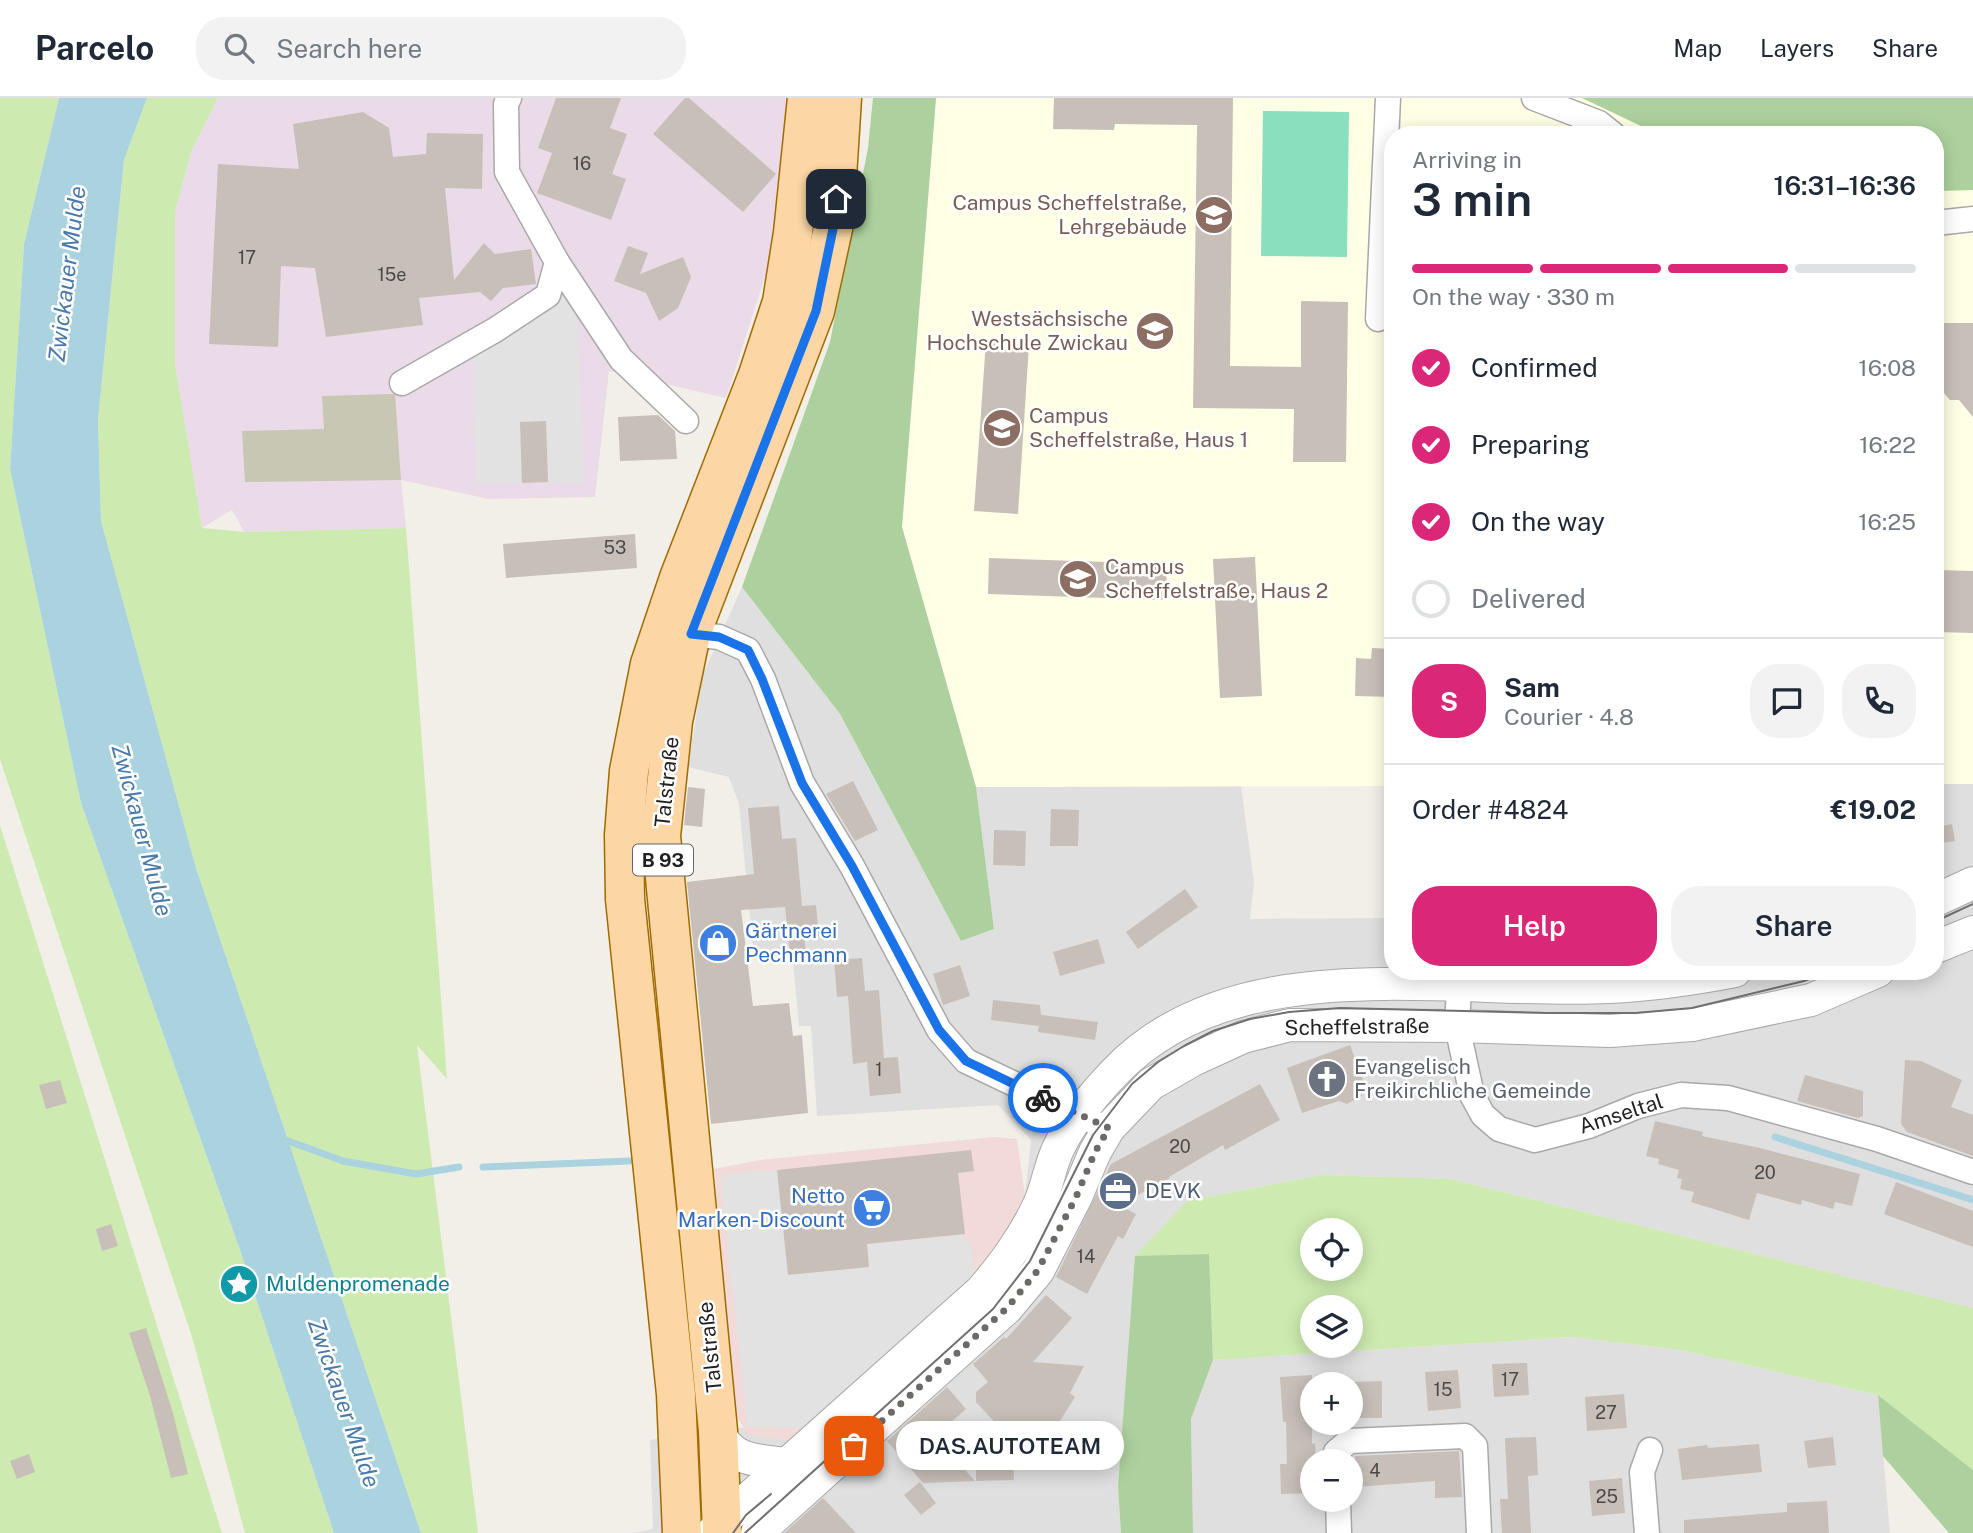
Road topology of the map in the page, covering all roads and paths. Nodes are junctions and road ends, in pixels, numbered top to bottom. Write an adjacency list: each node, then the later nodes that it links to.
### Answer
1 (509, 98): 11 (street)
2 (807, 98): 32 (main road, Talstraße / B 93)
3 (842, 98): 15 (main road, Talstraße / B 93)
4 (1388, 98): 6 (street)
5 (1534, 98): 7 (street)
6 (1387, 126)
7 (1603, 126)
8 (1384, 186): 12 (street)
9 (1973, 219): 10 (street)
10 (1944, 222)
11 (557, 262): 13 (street); 14 (street)
12 (1378, 319)
13 (402, 383)
14 (686, 421)
15 (691, 634): 24 (street); 27 (main road, Talstraße / B 93)
16 (1973, 883): 17 (street)
17 (1944, 896)
18 (1973, 932): 19 (street)
19 (1944, 944)
20 (1690, 980): 22 (street, Scheffelstraße)
21 (1857, 980): 23 (street, Scheffelstraße)
22 (1459, 987): 23 (street, Amseltal); 24 (street, Scheffelstraße)
23 (1457, 1026): 25 (street, Scheffelstraße); 26 (street, Amseltal)
24 (1079, 1115): 25 (street); 30 (street, Scheffelstraße)
25 (1109, 1128): 32 (street, Scheffelstraße)
26 (1973, 1172)
27 (718, 1431): 30 (street); 32 (main road, Talstraße / B 93)
28 (1339, 1449): 34 (street)
29 (1650, 1450): 35 (street)
30 (787, 1464): 32 (street, Scheffelstraße)
31 (1338, 1512): 33 (street)
32 (709, 1531)
33 (1339, 1533)
34 (1479, 1533)
35 (1647, 1533)

